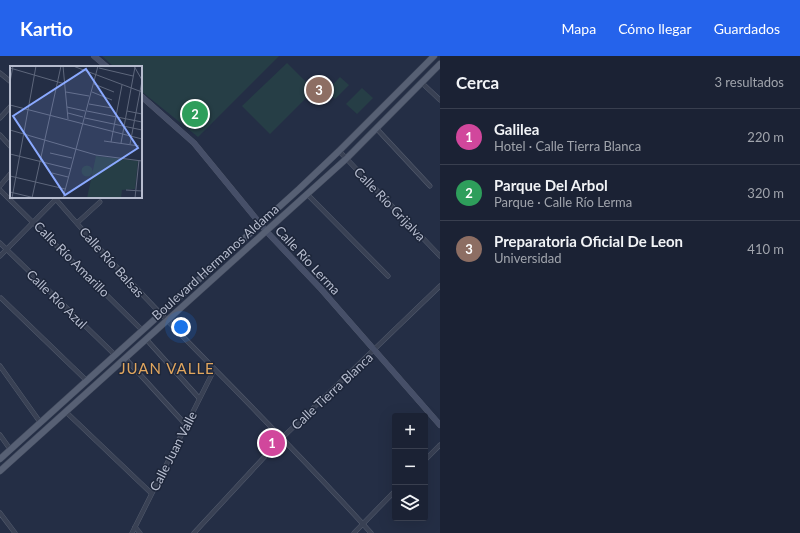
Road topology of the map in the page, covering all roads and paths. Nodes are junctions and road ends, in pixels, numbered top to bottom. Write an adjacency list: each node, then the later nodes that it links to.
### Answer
1 (94, 56): 4 (street)
2 (434, 56): 15 (main road, Boulevard Hermanos Aldama)
3 (440, 64): 7 (main road, Boulevard Hermanos Aldama)
4 (106, 66)
5 (0, 73): 6 (street)
6 (10, 81)
7 (422, 83): 9 (street); 12 (main road, Boulevard Hermanos Aldama)
8 (142, 97): 26 (street, Calle Río Lerma)
9 (440, 100)
10 (10, 107): 11 (street)
11 (0, 118)
12 (376, 128): 16 (main road, Boulevard Hermanos Aldama); 19 (street)
13 (0, 135): 14 (street)
14 (10, 146)
15 (339, 151): 16 (street, Calle Río Grijalva); 26 (main road, Boulevard Hermanos Aldama)
16 (346, 158): 21 (main road, Boulevard Hermanos Aldama); 31 (street, Calle Río Grijalva)
17 (10, 174): 18 (street)
18 (0, 186)
19 (430, 186)
20 (0, 190): 24 (street, Calle Río Amarillo)
21 (307, 194): 27 (main road, Boulevard Hermanos Aldama); 32 (street)
22 (56, 198): 24 (street); 25 (street, Calle Río Balsas)
23 (100, 202): 25 (street)
24 (34, 222): 29 (street); 37 (street, Calle Río Amarillo)
25 (77, 223): 35 (street, Calle Río Balsas)
26 (260, 224): 27 (street, Calle Río Lerma); 35 (main road, Boulevard Hermanos Aldama)
27 (266, 232): 36 (main road, Boulevard Hermanos Aldama); 39 (street, Calle Río Lerma)
28 (0, 243): 29 (street, Calle Río Azul)
29 (7, 249): 30 (street); 40 (street, Calle Río Azul)
30 (0, 256)
31 (440, 256)
32 (388, 276)
33 (440, 286): 39 (street, Calle Tierra Blanca)
34 (0, 298): 44 (street)
35 (160, 314): 36 (street, Calle Río Balsas); 37 (main road, Boulevard Hermanos Aldama)
36 (166, 321): 38 (main road, Boulevard Hermanos Aldama); 43 (street, Calle Río Balsas)
37 (142, 330): 40 (main road, Boulevard Hermanos Aldama)
38 (146, 339): 41 (main road, Boulevard Hermanos Aldama); 45 (street)
39 (375, 350): 49 (street, Calle Río Lerma); 51 (street, Calle Tierra Blanca)
40 (114, 354): 44 (main road, Boulevard Hermanos Aldama)
41 (125, 358): 46 (main road, Boulevard Hermanos Aldama); 48 (street)
42 (0, 366): 47 (street)
43 (214, 370): 45 (street, Calle Juan Valle); 51 (street, Calle Río Balsas)
44 (86, 380): 47 (main road, Boulevard Hermanos Aldama)
45 (199, 398): 48 (street, Calle Juan Valle)
46 (66, 412): 56 (main road, Boulevard Hermanos Aldama); 57 (street)
47 (40, 422): 53 (main road, Boulevard Hermanos Aldama)
48 (186, 425): 57 (street, Calle Juan Valle)
49 (440, 425)
50 (0, 435): 53 (street)
51 (281, 438): 60 (street, Calle Río Balsas); 65 (street, Calle Tierra Blanca)
52 (440, 444): 54 (street)
53 (10, 449): 55 (main road, Boulevard Hermanos Aldama)
54 (428, 457)
55 (0, 459)
56 (0, 471)
57 (151, 494): 61 (street, Calle Juan Valle)
58 (392, 494): 60 (street)
59 (0, 513): 62 (street)
60 (363, 524): 66 (street); 67 (street, Calle Río Balsas)
61 (135, 527): 63 (street, Calle Juan Valle); 64 (street)
62 (15, 533)
63 (132, 533)
64 (140, 533)
65 (194, 533)
66 (354, 533)
67 (371, 533)

